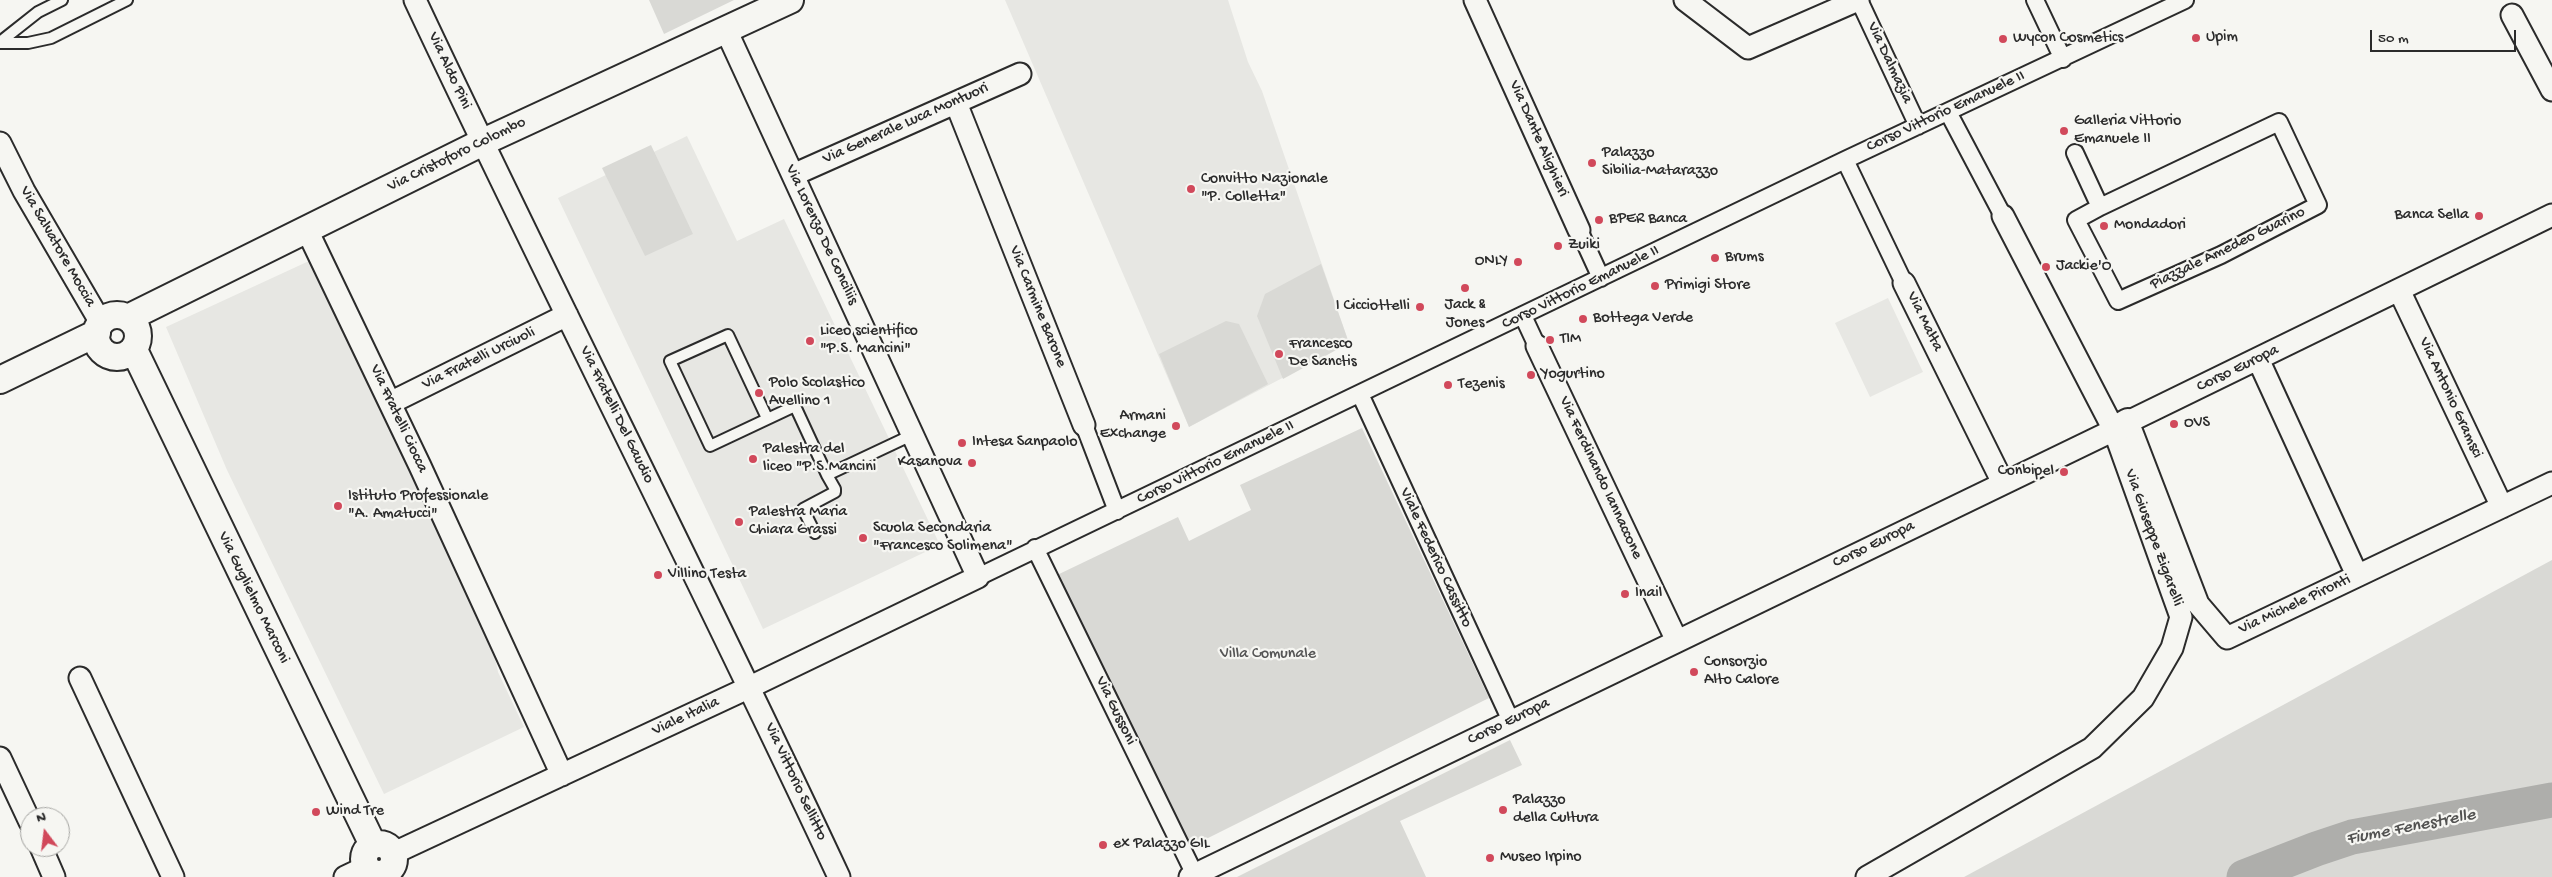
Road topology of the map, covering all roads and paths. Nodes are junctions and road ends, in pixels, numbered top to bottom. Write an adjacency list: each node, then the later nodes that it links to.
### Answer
1 (62, 0): 12 (lane)
2 (127, 0): 12 (lane)
3 (416, 0): 20 (street, Via Aldo Pini)
4 (790, 0): 11 (street, Via Cristoforo Colombo)
5 (1475, 0): 28 (street, Via Dante Alighieri)
6 (1685, 0): 7 (street, Via Dalmazia)
7 (1858, 0): 18 (street, Via Dalmazia)
8 (2035, 0): 13 (street)
9 (2185, 0): 13 (street, Corso Vittorio Emanuele II)
10 (2512, 15): 15 (street)
11 (726, 30): 20 (street, Via Cristoforo Colombo); 23 (street, Via Lorenzo De Conciliis)
12 (0, 42)
13 (2063, 59): 17 (street, Corso Vittorio Emanuele II)
14 (1020, 74): 16 (street, Via Generale Luca Montuori)
15 (2552, 90)
16 (956, 103): 23 (street, Via Generale Luca Montuori); 43 (street, Via Carmine Barone)
17 (1948, 112): 18 (street, Corso Vittorio Emanuele II); 26 (street, Via Giuseppe Zigarelli)
18 (1918, 126): 22 (street, Corso Vittorio Emanuele II)
19 (0, 142): 35 (street, Via Salvatore Moccia)
20 (483, 142): 27 (street, Via Cristoforo Colombo); 32 (street, Via Fratelli Del Gaudio)
21 (2075, 153): 24 (street)
22 (1845, 160): 29 (street, Corso Vittorio Emanuele II); 30 (street, Via Malta)
23 (793, 174): 45 (street, Via Lorenzo De Conciliis)
24 (2100, 207): 24 (street, Piazzale Amedeo Guarino)
25 (2552, 215): 31 (street, Corso Europa)
26 (2002, 216): 44 (street, Via Giuseppe Zigarelli)
27 (306, 228): 34 (street, Via Cristoforo Colombo); 41 (street, Via Fratelli Ciocca)
28 (1580, 230): 29 (street, Via Dante Alighieri)
29 (1601, 278): 33 (street, Corso Vittorio Emanuele II)
30 (1904, 283): 47 (street, Via Malta)
31 (2399, 290): 38 (street, Corso Europa); 49 (street, Via Antonio Gramsci)
32 (567, 315): 41 (street, Via Fratelli Urciuoli); 57 (street, Via Fratelli Del Gaudio)
33 (1523, 316): 36 (street, Via Ferdinando Iannaccone); 40 (street, Corso Vittorio Emanuele II)
34 (128, 318): 35 (street); 37 (street)
35 (99, 328): 37 (street); 39 (street)
36 (1537, 346): 55 (street, Via Ferdinando Iannaccone)
37 (134, 350): 63 (street, Via Guglielmo Marconi)
38 (2258, 359): 44 (street, Corso Europa); 53 (street)
39 (0, 380)
40 (1360, 394): 50 (street, Corso Vittorio Emanuele II); 58 (street, Viale Federico Cassitto)
41 (390, 403): 60 (street, Via Fratelli Ciocca)
42 (767, 418): 42 (lane); 46 (lane)
43 (1084, 425): 50 (street, Via Carmine Barone)
44 (2121, 426): 47 (street, Corso Europa); 53 (street, Via Michele Pironti); 68 (street, Via Giuseppe Zigarelli)
45 (912, 435): 46 (lane); 54 (street, Via Lorenzo De Conciliis)
46 (828, 475): 51 (lane)
47 (2003, 483): 55 (street, Corso Europa)
48 (2552, 483): 49 (street, Via Michele Pironti)
49 (2502, 507): 53 (street, Via Michele Pironti)
50 (1117, 511): 52 (street, Corso Vittorio Emanuele II)
51 (815, 533)
52 (1035, 548): 54 (street, Corso Vittorio Emanuele II); 64 (street, Via Gussoni)
53 (2357, 575)
54 (978, 577): 57 (street, Viale Italia)
55 (1677, 641): 58 (street, Corso Europa)
56 (80, 678): 66 (street)
57 (750, 687): 60 (street, Viale Italia); 67 (street, Via Vittorio Sellitto)
58 (1511, 721): 64 (street, Corso Europa)
59 (0, 758): 61 (street)
60 (562, 775): 63 (street, Viale Italia)
61 (23, 807)
62 (45, 857): 65 (street)
63 (375, 866)
64 (1192, 876)
65 (54, 877)
66 (173, 877)
67 (839, 877)
68 (1867, 877)

